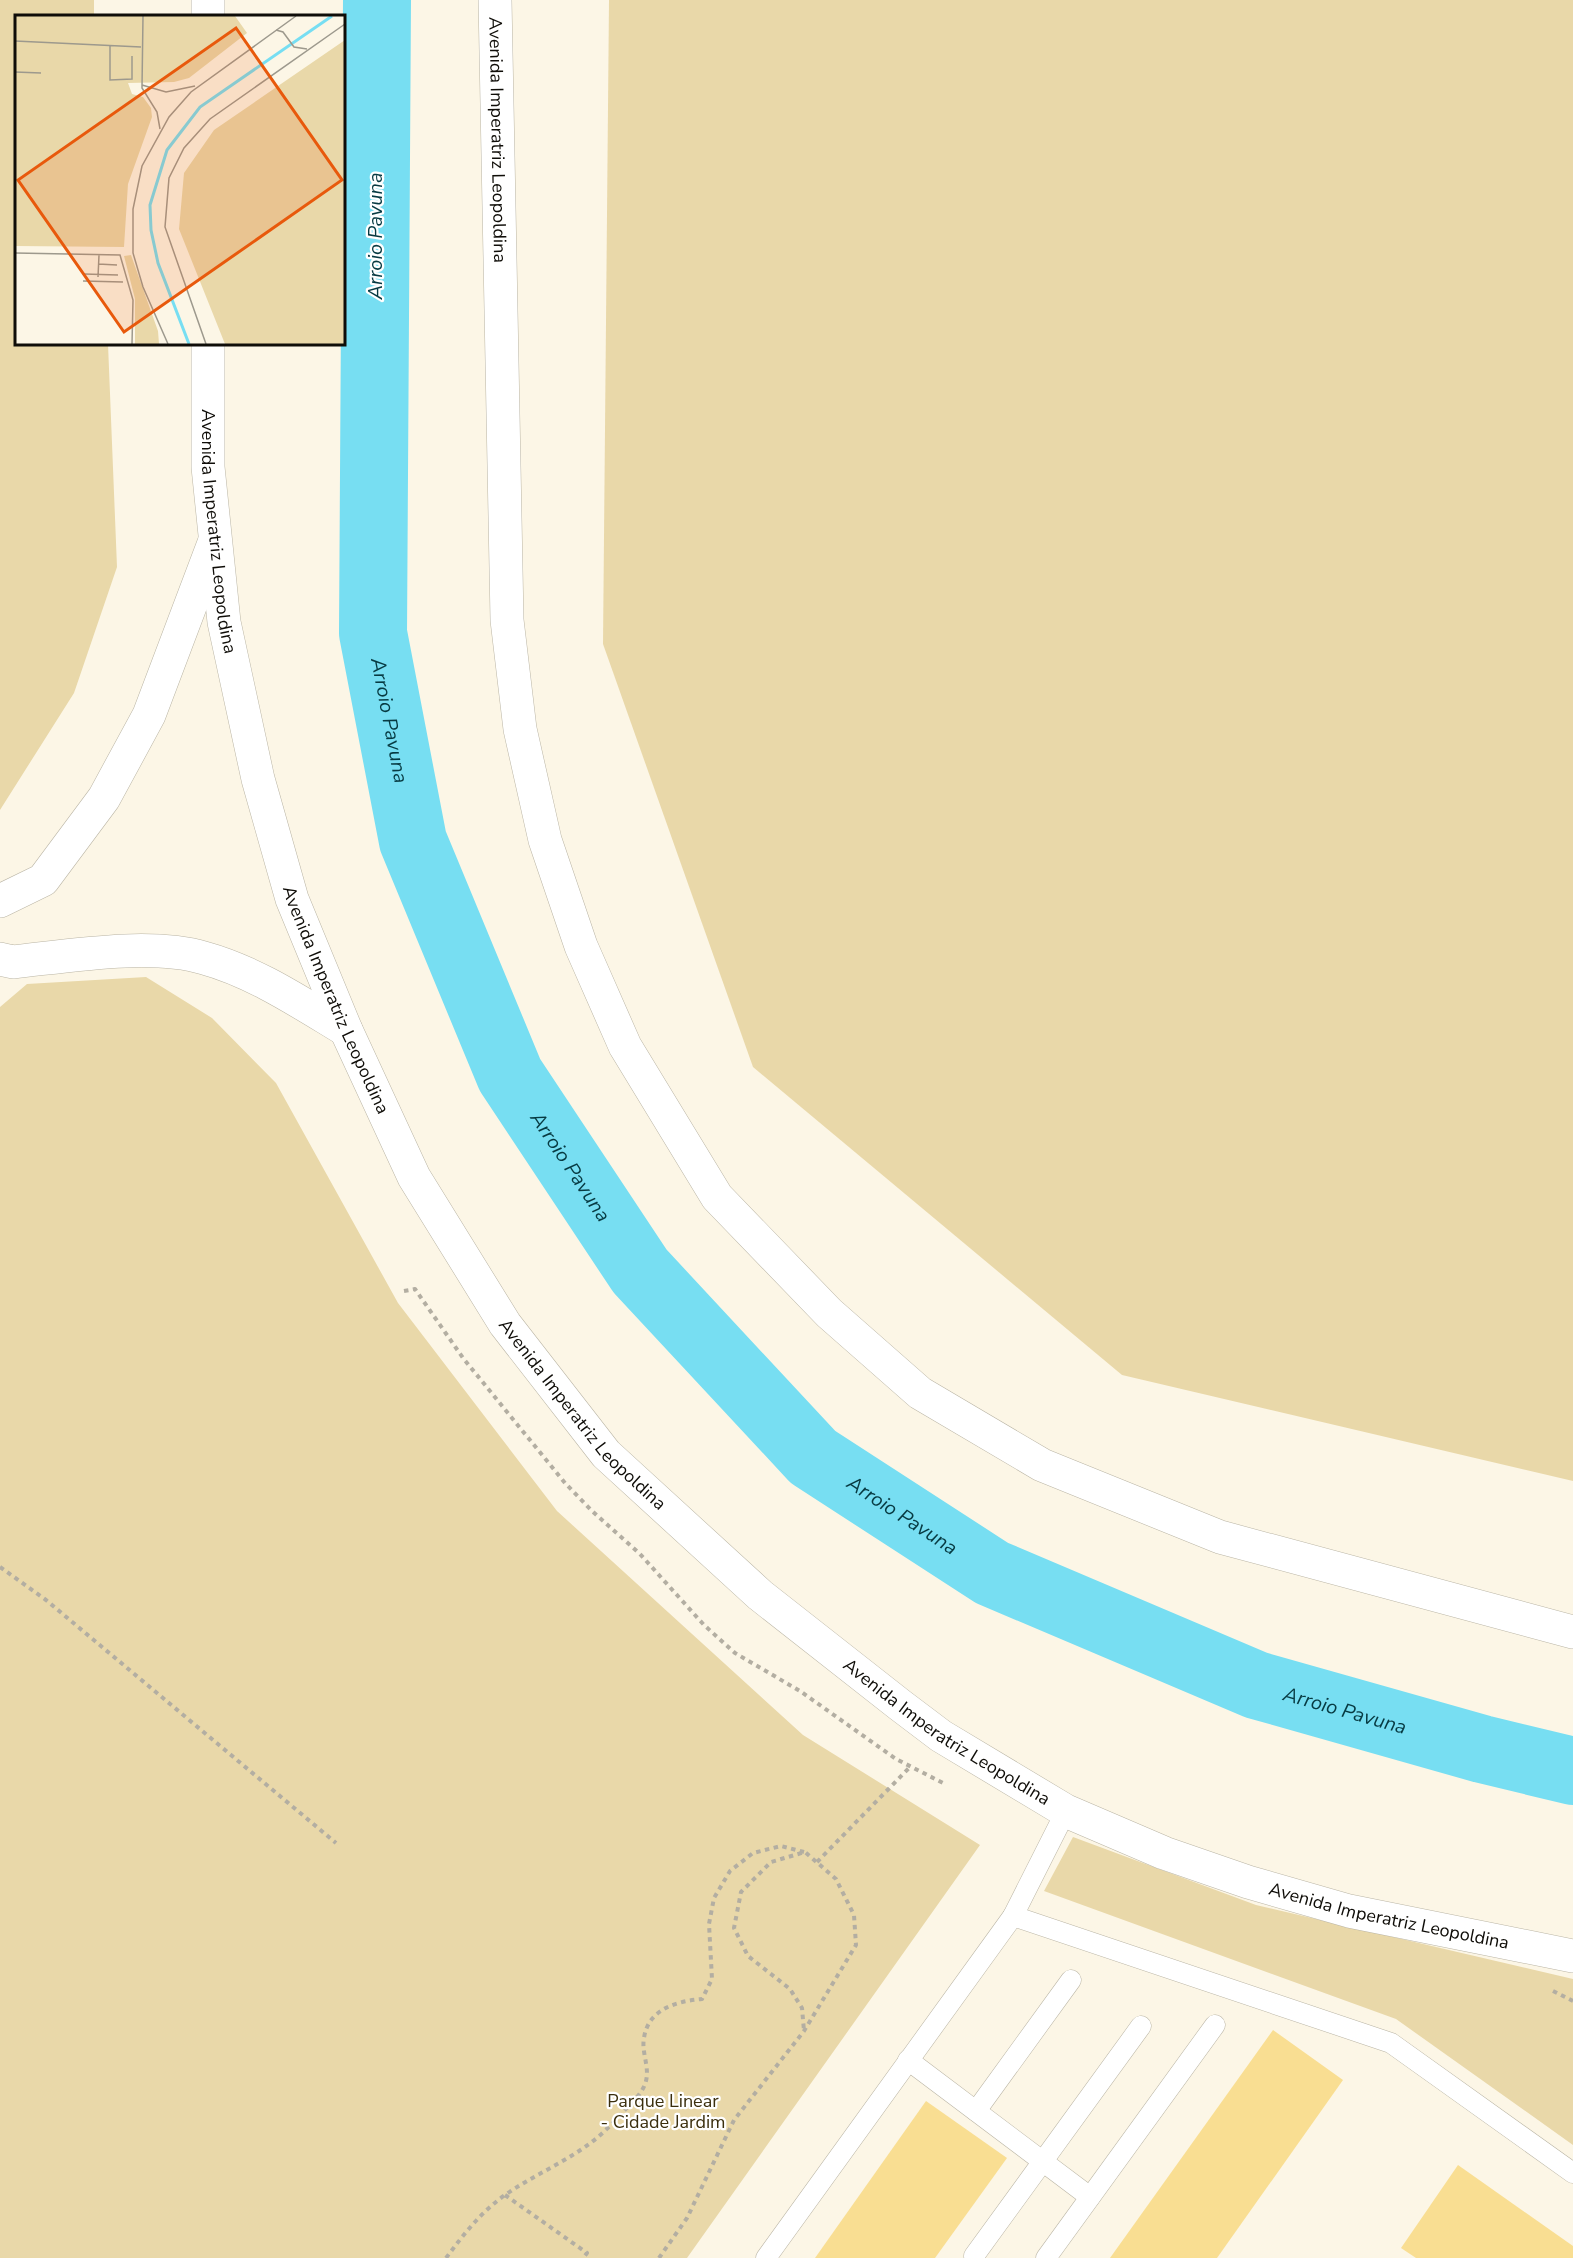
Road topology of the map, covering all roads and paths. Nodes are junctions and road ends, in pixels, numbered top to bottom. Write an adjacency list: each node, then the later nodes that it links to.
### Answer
1 (495, 0): 8 (street, Avenida Imperatriz Leopoldina)
2 (208, 345): 3 (street, Avenida Imperatriz Leopoldina)
3 (214, 543): 4 (street); 6 (street, Avenida Imperatriz Leopoldina)
4 (0, 901)
5 (0, 959): 6 (street)
6 (346, 1030): 9 (street, Avenida Imperatriz Leopoldina)
7 (0, 1567): 11 (path)
8 (1573, 1632)
9 (941, 1736): 10 (street, Avenida Imperatriz Leopoldina); 13 (path)
10 (1066, 1811): 14 (lane); 15 (street, Avenida Imperatriz Leopoldina)
11 (336, 1843)
12 (805, 1852): 13 (path); 19 (path); 24 (path)
13 (817, 1862): 19 (path)
14 (1013, 1916): 20 (lane); 23 (lane)
15 (1573, 1956)
16 (1071, 1980): 21 (lane)
17 (1215, 2025): 25 (lane)
18 (1141, 2026): 22 (lane)
19 (804, 2031): 29 (path)
20 (909, 2060): 21 (lane); 30 (lane)
21 (976, 2111): 22 (lane)
22 (1042, 2161): 25 (lane); 26 (lane)
23 (1573, 2173)
24 (505, 2195): 27 (path); 28 (path)
25 (1090, 2197): 31 (lane)
26 (974, 2256)
27 (446, 2258)
28 (583, 2258)
29 (659, 2258)
30 (766, 2258)
31 (1046, 2258)

